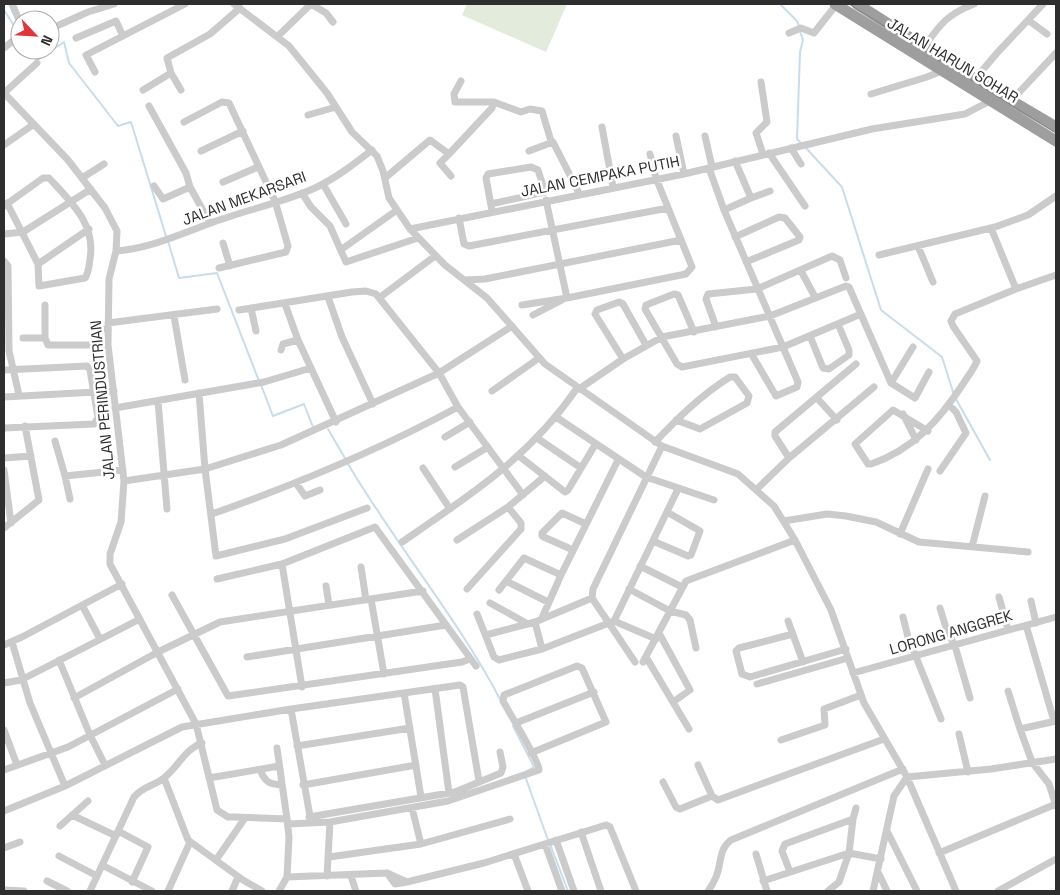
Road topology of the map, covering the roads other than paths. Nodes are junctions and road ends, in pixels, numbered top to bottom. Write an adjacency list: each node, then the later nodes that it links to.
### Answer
1 (86, 4): 9 (street)
2 (114, 4): 9 (street)
3 (185, 4): 15 (street)
4 (835, 4): 13 (street); 21 (highway, JALAN HARUN SOHAR)
5 (857, 4): 18 (highway, JALAN HARUN SOHAR)
6 (974, 4): 18 (street)
7 (1043, 4): 10 (street)
8 (237, 6): 16 (street); 23 (street)
9 (88, 12): 12 (street)
10 (1028, 20): 14 (street); 24 (street)
11 (333, 22): 16 (street)
12 (60, 25)
13 (789, 33)
14 (1047, 34)
15 (123, 36): 17 (street); 22 (street)
16 (278, 36): 35 (street)
17 (76, 38)
18 (925, 46): 24 (highway, JALAN HARUN SOHAR)
19 (1056, 53): 32 (street)
20 (37, 63): 29 (street)
21 (942, 71): 30 (street); 31 (highway, JALAN HARUN SOHAR)
22 (96, 72)
23 (171, 73): 27 (street); 28 (street)
24 (976, 79): 32 (highway, JALAN HARUN SOHAR)
25 (461, 81): 33 (street)
26 (761, 82): 53 (street)
27 (143, 90)
28 (181, 90)
29 (4, 93): 38 (street, JALAN PERINDUSTRIAN)
30 (871, 94)
31 (992, 100): 45 (highway, JALAN HARUN SOHAR); 47 (street, JALAN CEMPAKA PUTIH)
32 (1011, 101): 40 (highway, JALAN HARUN SOHAR)
33 (494, 102): 44 (street); 51 (street)
34 (149, 106): 67 (street)
35 (336, 107): 36 (street); 48 (street)
36 (308, 115)
37 (184, 122): 41 (street)
38 (34, 124): 46 (street); 61 (street, JALAN PERINDUSTRIAN)
39 (602, 127): 68 (street)
40 (1056, 127)
41 (243, 131): 49 (street); 57 (street)
42 (676, 136): 59 (street)
43 (705, 136): 58 (street)
44 (552, 141): 50 (street); 72 (street)
45 (1056, 141)
46 (4, 145)
47 (793, 147): 53 (street, JALAN CEMPAKA PUTIH); 56 (street)
48 (372, 150): 62 (street); 65 (street, JALAN MEKARSARI)
49 (201, 151)
50 (529, 151)
51 (449, 154): 60 (street); 62 (street)
52 (650, 154): 63 (street)
53 (766, 154): 54 (street, JALAN CEMPAKA PUTIH); 79 (street)
54 (735, 161): 58 (street, JALAN CEMPAKA PUTIH); 74 (street)
55 (104, 164): 61 (street)
56 (801, 164)
57 (258, 167): 64 (street); 77 (street)
58 (710, 168): 59 (street, JALAN CEMPAKA PUTIH); 83 (street)
59 (684, 174): 63 (street, JALAN CEMPAKA PUTIH)
60 (451, 176)
61 (82, 178): 69 (street, JALAN PERINDUSTRIAN)
62 (385, 178): 82 (street)
63 (656, 178): 68 (street, JALAN CEMPAKA PUTIH); 81 (street)
64 (223, 182)
65 (323, 184): 71 (street, JALAN MEKARSARI); 86 (street)
66 (154, 186): 67 (street)
67 (190, 187): 85 (street)
68 (613, 187): 72 (street, JALAN CEMPAKA PUTIH)
69 (91, 189): 76 (street); 99 (street, JALAN PERINDUSTRIAN)
70 (770, 191): 74 (street)
71 (302, 193): 77 (street, JALAN MEKARSARI); 98 (street)
72 (579, 193): 75 (street, JALAN CEMPAKA PUTIH)
73 (1056, 196): 87 (street)
74 (751, 198): 83 (street)
75 (546, 200): 80 (street, JALAN CEMPAKA PUTIH); 90 (street)
76 (71, 202): 78 (street); 88 (street); 91 (street)
77 (275, 202): 85 (street, JALAN MEKARSARI); 106 (street)
78 (5, 204): 91 (street)
79 (805, 206)
80 (491, 208): 80 (street); 84 (street, JALAN CEMPAKA PUTIH)
81 (668, 208): 90 (street); 95 (street)
82 (397, 210): 89 (street); 98 (street)
83 (724, 210): 93 (street)
84 (459, 218): 89 (street, JALAN CEMPAKA PUTIH); 90 (street)
85 (210, 223): 99 (street, JALAN MEKARSARI)
86 (346, 224)
87 (991, 228): 97 (street); 115 (street)
88 (89, 229): 104 (street); 104 (street)
89 (410, 229): 94 (street)
90 (553, 229): 105 (street)
91 (23, 232): 92 (street); 104 (street)
92 (4, 234)
93 (735, 237): 103 (street); 103 (street)
94 (418, 238): 98 (street); 101 (street)
95 (681, 240): 105 (street); 121 (street)
96 (223, 243): 106 (street)
97 (918, 246): 100 (street); 113 (street)
98 (342, 249)
99 (116, 251): 134 (street, JALAN PERINDUSTRIAN)
100 (879, 254)
101 (435, 256): 111 (street); 120 (street)
102 (4, 260): 117 (street)
103 (746, 262): 116 (street)
104 (38, 264)
105 (561, 265): 112 (street); 121 (street)
106 (230, 266): 107 (street)
107 (219, 268)
108 (801, 271): 110 (street); 116 (street); 119 (street)
109 (1056, 275): 115 (street)
110 (846, 278)
111 (465, 280): 112 (street); 114 (street)
112 (481, 280): 114 (street)
113 (933, 282)
114 (472, 286): 135 (street)
115 (1016, 288): 173 (street)
116 (757, 289): 131 (street); 136 (street)
117 (6, 295): 133 (street)
118 (328, 297): 120 (street); 123 (street); 172 (street)
119 (815, 297): 128 (street); 131 (street)
120 (379, 298): 159 (street)
121 (567, 298): 124 (street); 130 (street)
122 (45, 304): 143 (street)
123 (285, 304): 125 (street); 144 (street)
124 (522, 305)
125 (251, 308): 127 (street); 138 (street)
126 (217, 309): 129 (street)
127 (239, 310)
128 (861, 314): 132 (street); 161 (street)
129 (174, 316): 134 (street); 160 (street)
130 (533, 316)
131 (770, 316): 136 (street); 147 (street)
132 (838, 324): 140 (street); 140 (street)
133 (7, 325): 150 (street)
134 (108, 326): 137 (street); 145 (street, JALAN PERINDUSTRIAN)
135 (512, 326): 152 (street); 159 (street)
136 (716, 327): 139 (street)
137 (96, 329)
138 (256, 331)
139 (694, 332): 141 (street); 141 (street)
140 (810, 336): 147 (street)
141 (662, 337): 146 (street); 151 (street)
142 (23, 338): 143 (street)
143 (45, 338): 145 (street)
144 (298, 340): 149 (street); 155 (street)
145 (108, 345): 164 (street, JALAN PERINDUSTRIAN)
146 (646, 345): 153 (street); 153 (street)
147 (783, 347): 151 (street); 151 (street)
148 (913, 347): 161 (street)
149 (281, 350)
150 (6, 351): 157 (street)
151 (752, 355)
152 (539, 358): 163 (street); 165 (street)
153 (623, 359): 163 (street)
154 (856, 364): 170 (street)
155 (311, 368): 167 (street); 180 (street)
156 (4, 370): 157 (street)
157 (12, 370): 166 (street); 168 (street)
158 (929, 372): 161 (street)
159 (439, 373): 172 (street); 174 (street)
160 (185, 380)
161 (891, 383)
162 (874, 387): 179 (street)
163 (578, 388): 177 (street); 189 (street)
164 (114, 391): 166 (street); 175 (street, JALAN PERINDUSTRIAN)
165 (492, 391)
166 (93, 392): 168 (street); 182 (street)
167 (199, 393): 171 (street); 198 (street)
168 (19, 395): 169 (street)
169 (4, 396)
170 (817, 398): 179 (street); 195 (street)
171 (158, 401): 175 (street); 206 (street)
172 (373, 404): 180 (street)
173 (950, 404): 184 (street); 205 (street)
174 (458, 407): 181 (street); 211 (street)
175 (115, 408): 203 (street, JALAN PERINDUSTRIAN)
176 (903, 414): 184 (street); 188 (street); 188 (street)
177 (556, 417): 186 (street); 190 (street)
178 (676, 420): 178 (street); 189 (street)
179 (837, 420): 195 (street)
180 (336, 422): 198 (street)
181 (470, 422): 185 (street); 191 (street)
182 (25, 426): 183 (street); 192 (street)
183 (4, 428)
184 (928, 431): 188 (street)
185 (445, 438)
186 (537, 438): 193 (street); 200 (street)
187 (55, 440): 207 (street)
188 (916, 440)
189 (659, 444): 209 (street); 213 (street)
190 (595, 445): 196 (street); 200 (street)
191 (488, 447): 197 (street); 204 (street)
192 (31, 456): 194 (street); 226 (street)
193 (519, 456): 204 (street); 208 (street)
194 (4, 458)
195 (789, 458): 213 (street)
196 (618, 460): 209 (street); 227 (street)
197 (455, 467)
198 (205, 468): 206 (street); 224 (street)
199 (423, 468): 222 (street)
200 (580, 468): 208 (street)
201 (928, 469): 229 (street)
202 (4, 470): 226 (street)
203 (123, 470): 207 (street); 210 (street, JALAN PERINDUSTRIAN)
204 (503, 470): 215 (street); 222 (street)
205 (940, 471)
206 (165, 475): 210 (street); 221 (street)
207 (65, 476): 217 (street)
208 (545, 476): 215 (street)
209 (646, 477): 212 (street); 252 (street)
210 (124, 481): 243 (street, JALAN PERINDUSTRIAN)
211 (296, 483): 214 (street); 224 (street)
212 (678, 489): 218 (street); 223 (street)
213 (757, 489): 225 (street)
214 (320, 490)
215 (523, 495): 219 (street)
216 (985, 496): 234 (street)
217 (70, 499)
218 (714, 500)
219 (508, 507): 230 (street); 246 (street)
220 (367, 508): 224 (street)
221 (167, 509)
222 (450, 509): 233 (street)
223 (666, 512): 231 (street); 231 (street)
224 (212, 514)
225 (784, 522): 229 (street); 232 (street)
226 (11, 523): 228 (street)
227 (586, 524): 235 (street); 235 (street)
228 (4, 528)
229 (900, 534): 234 (street)
230 (457, 540)
231 (653, 540): 238 (street)
232 (795, 540): 245 (street); 285 (street)
233 (402, 542)
234 (972, 547): 236 (street)
235 (573, 550): 240 (street)
236 (1028, 552)
237 (282, 564): 241 (street); 249 (street); 261 (street)
238 (640, 566): 245 (street); 248 (street)
239 (361, 567): 253 (street)
240 (560, 576): 242 (street); 255 (street)
241 (217, 579)
242 (506, 581): 247 (street); 255 (street)
243 (122, 584): 258 (street); 266 (street, JALAN PERINDUSTRIAN)
244 (326, 586): 257 (street)
245 (682, 587): 260 (street)
246 (467, 589)
247 (500, 590)
248 (629, 590): 260 (street); 268 (street)
249 (423, 591): 253 (street); 271 (street)
250 (172, 595): 275 (street)
251 (999, 597): 273 (street)
252 (592, 598): 265 (street); 268 (street)
253 (369, 599): 257 (street); 276 (street)
254 (1031, 601): 270 (street)
255 (548, 602): 265 (street)
256 (490, 603): 269 (street)
257 (329, 605): 261 (street)
258 (82, 606): 279 (street); 280 (street)
259 (940, 608): 282 (street)
260 (670, 610): 278 (street); 283 (street)
261 (291, 611): 275 (street); 286 (street)
262 (477, 614): 277 (street)
263 (903, 617): 288 (street)
264 (1056, 617): 270 (street, LORONG ANGGREK)
265 (542, 618): 269 (street)
266 (140, 619): 279 (street); 287 (street, JALAN PERINDUSTRIAN)
267 (788, 621): 274 (street)
268 (611, 622): 278 (street); 284 (street); 293 (street)
269 (531, 623): 277 (street); 284 (street)
270 (1036, 623): 272 (street, LORONG ANGGREK)
271 (446, 625): 276 (street); 291 (street)
272 (1026, 625): 273 (street, LORONG ANGGREK); 313 (street)
273 (1008, 630): 282 (street, LORONG ANGGREK)
274 (793, 634): 294 (street); 294 (street)
275 (192, 635): 287 (street); 301 (street)
276 (378, 636): 286 (street); 297 (street)
277 (486, 636): 284 (street)
278 (657, 636): 293 (street); 310 (street)
279 (100, 639): 292 (street)
280 (12, 642): 281 (street); 298 (street)
281 (4, 645)
282 (955, 646): 288 (street, LORONG ANGGREK); 309 (street)
283 (696, 648)
284 (542, 649)
285 (846, 649): 290 (street); 294 (street)
286 (297, 650): 289 (street); 301 (street)
287 (158, 652): 302 (street, JALAN PERINDUSTRIAN); 308 (street)
288 (916, 656): 296 (street, LORONG ANGGREK); 312 (street)
289 (247, 657)
290 (848, 658): 296 (street); 300 (street)
291 (470, 659): 295 (street); 297 (street)
292 (59, 660): 298 (street); 308 (street)
293 (642, 661): 310 (street)
294 (803, 662)
295 (476, 666)
296 (853, 673): 307 (street)
297 (384, 674): 301 (street)
298 (22, 680): 299 (street); 328 (street)
299 (4, 683)
300 (757, 684)
301 (302, 686)
302 (178, 689): 315 (street, JALAN PERINDUSTRIAN); 321 (street)
303 (435, 689): 306 (street); 344 (street); 349 (street)
304 (1008, 691): 319 (street)
305 (594, 692): 314 (street); 314 (street); 329 (street)
306 (404, 693): 311 (street); 316 (street)
307 (860, 695): 322 (street); 323 (street)
308 (74, 698): 321 (street)
309 (970, 698)
310 (673, 702): 317 (street)
311 (291, 709): 315 (street); 325 (street)
312 (940, 719)
313 (1055, 721): 319 (street)
314 (516, 723): 329 (street)
315 (196, 724): 324 (street, JALAN PERINDUSTRIAN); 334 (street)
316 (410, 728): 325 (street); 332 (street)
317 (689, 729)
318 (4, 730): 333 (street)
319 (1020, 730): 331 (street)
320 (959, 734): 340 (street)
321 (90, 735): 328 (street); 334 (street)
322 (884, 739): 339 (street); 350 (street)
323 (781, 740)
324 (202, 743): 342 (street); 343 (street, JALAN PERINDUSTRIAN)
325 (297, 746): 347 (street)
326 (277, 748): 336 (street)
327 (500, 752): 344 (street)
328 (51, 753): 333 (street); 348 (street)
329 (531, 753): 354 (street)
330 (1056, 759): 331 (street)
331 (1032, 762): 340 (street); 353 (street)
332 (416, 764): 347 (street); 351 (street)
333 (17, 765): 337 (street)
334 (105, 765): 348 (street)
335 (698, 765): 350 (street)
336 (279, 766): 338 (street); 346 (street)
337 (4, 770)
338 (260, 770): 343 (street); 346 (street)
339 (903, 770): 341 (street); 408 (street)
340 (968, 772): 341 (street)
341 (907, 777): 365 (street); 374 (street)
342 (164, 778): 367 (street); 369 (street)
343 (209, 778): 358 (street, JALAN PERINDUSTRIAN)
344 (479, 781): 349 (street)
345 (663, 782): 350 (street)
346 (281, 785): 362 (street)
347 (304, 785): 361 (street)
348 (65, 786): 356 (street)
349 (449, 793): 351 (street)
350 (712, 796)
351 (421, 797): 361 (street)
352 (88, 801): 357 (street)
353 (1056, 805): 374 (street)
354 (412, 808): 363 (street); 371 (street)
355 (856, 808): 360 (street)
356 (4, 811)
357 (72, 816): 364 (street); 367 (street)
358 (245, 818): 362 (street); 381 (street)
359 (510, 819): 371 (street)
360 (853, 819): 373 (street); 384 (street)
361 (310, 820): 362 (street); 363 (street)
362 (288, 821): 389 (street)
363 (330, 822): 378 (street)
364 (60, 826)
365 (887, 831): 379 (street); 413 (street)
366 (581, 832): 370 (street); 406 (street); 407 (street)
367 (117, 834): 382 (street); 392 (street)
368 (20, 842): 372 (street)
369 (190, 842): 381 (street); 398 (street)
370 (551, 842): 375 (street); 404 (street); 405 (street)
371 (421, 844): 378 (street)
372 (4, 848)
373 (849, 853): 379 (street); 384 (street); 410 (street)
374 (939, 853): 414 (street)
375 (514, 854): 387 (street); 403 (street)
376 (756, 854): 391 (street)
377 (59, 856): 385 (street)
378 (329, 857): 386 (street)
379 (881, 859): 383 (street)
380 (1056, 859): 415 (street)
381 (216, 860): 388 (street)
382 (102, 865): 385 (street); 392 (street)
383 (878, 871): 411 (street); 412 (street)
384 (790, 872): 391 (street)
385 (97, 876): 396 (street)
386 (328, 876): 387 (street); 389 (street)
387 (351, 876): 402 (street)
388 (238, 877): 399 (street); 400 (street)
389 (287, 877): 401 (street)
390 (47, 881): 395 (street)
391 (763, 881): 409 (street)
392 (132, 882): 397 (street)
393 (4, 890): 394 (street)
394 (23, 891)
395 (67, 891)
396 (90, 891)
397 (152, 891)
398 (168, 891)
399 (232, 891)
400 (262, 891)
401 (279, 891)
402 (356, 891)
403 (528, 891)
404 (562, 891)
405 (574, 891)
406 (601, 891)
407 (636, 891)
408 (708, 891)
409 (766, 891)
410 (828, 891)
411 (873, 891)
412 (887, 891)
413 (917, 891)
414 (956, 891)
415 (998, 891)

